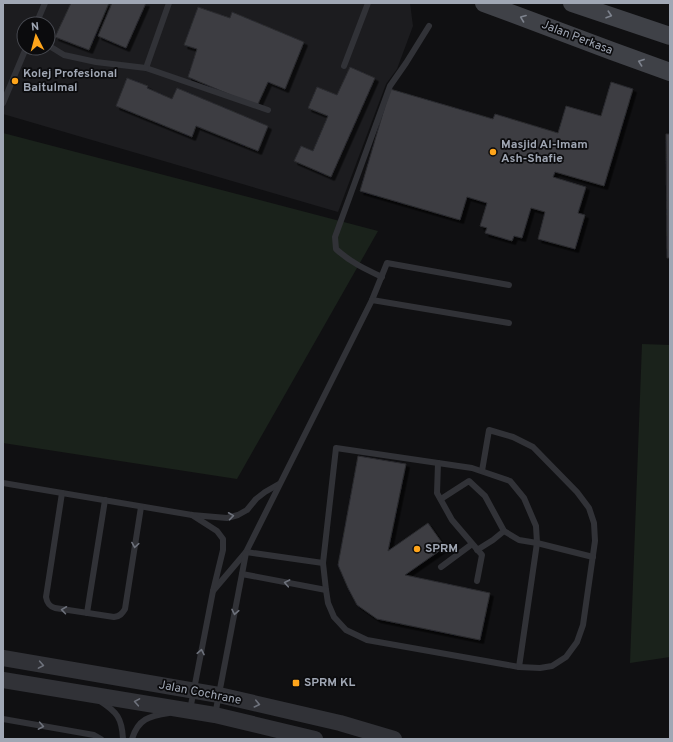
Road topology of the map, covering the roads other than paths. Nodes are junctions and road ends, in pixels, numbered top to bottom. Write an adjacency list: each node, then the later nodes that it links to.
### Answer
1 (45, 3): 6 (lane)
2 (169, 3): 12 (lane)
3 (368, 3): 11 (lane)
4 (484, 3): 13 (main road, Jalan Perkasa, one-way to 4)
5 (572, 3): 8 (main road, one-way to 8)
6 (39, 16)
7 (429, 26): 16 (lane)
8 (670, 36)
9 (56, 50): 12 (lane)
10 (23, 56): 14 (lane)
11 (344, 66)
12 (146, 68): 15 (lane)
13 (670, 72)
14 (3, 103)
15 (268, 110)
16 (382, 277): 17 (lane); 18 (lane)
17 (509, 285)
18 (372, 300): 19 (lane); 23 (lane)
19 (509, 323)
20 (438, 463): 21 (lane); 25 (lane); 35 (lane)
21 (482, 471): 30 (lane); 34 (lane)
22 (3, 483): 24 (lane)
23 (279, 484): 28 (lane, one-way to 23); 33 (lane)
24 (62, 493): 26 (lane); 41 (lane, one-way to 24)
25 (441, 499): 29 (lane); 31 (lane)
26 (105, 500): 27 (lane); 41 (lane)
27 (141, 507): 28 (lane); 41 (lane, one-way to 41)
28 (192, 515): 40 (lane)
29 (504, 531): 30 (lane); 32 (lane)
30 (537, 543): 34 (lane); 43 (lane)
31 (472, 544): 32 (lane); 36 (lane)
32 (477, 550): 38 (lane)
33 (246, 552): 35 (lane); 37 (lane); 40 (lane)
34 (593, 557): 43 (lane)
35 (323, 563): 39 (lane)
36 (441, 567)
37 (242, 574): 39 (lane, one-way to 37); 47 (lane, one-way to 47)
38 (477, 581)
39 (326, 590): 43 (lane)
40 (213, 591): 45 (lane, one-way to 40)
41 (87, 613)
42 (3, 658): 45 (street, Jalan Cochrane, one-way to 45)
43 (519, 667)
44 (3, 680): 46 (street, Jalan Cochrane)
45 (193, 690): 47 (street, Jalan Cochrane); 48 (lane)
46 (87, 693): 48 (street, Jalan Cochrane, one-way to 46); 52 (lane)
47 (219, 695): 49 (lane); 55 (street, Jalan Cochrane, one-way to 55)
48 (190, 711): 49 (street, Jalan Cochrane); 53 (lane)
49 (215, 715): 54 (street, Jalan Cochrane)
50 (3, 719): 51 (lane, one-way to 51)
51 (101, 739)
52 (123, 739)
53 (132, 739)
54 (315, 739)
55 (394, 739)

